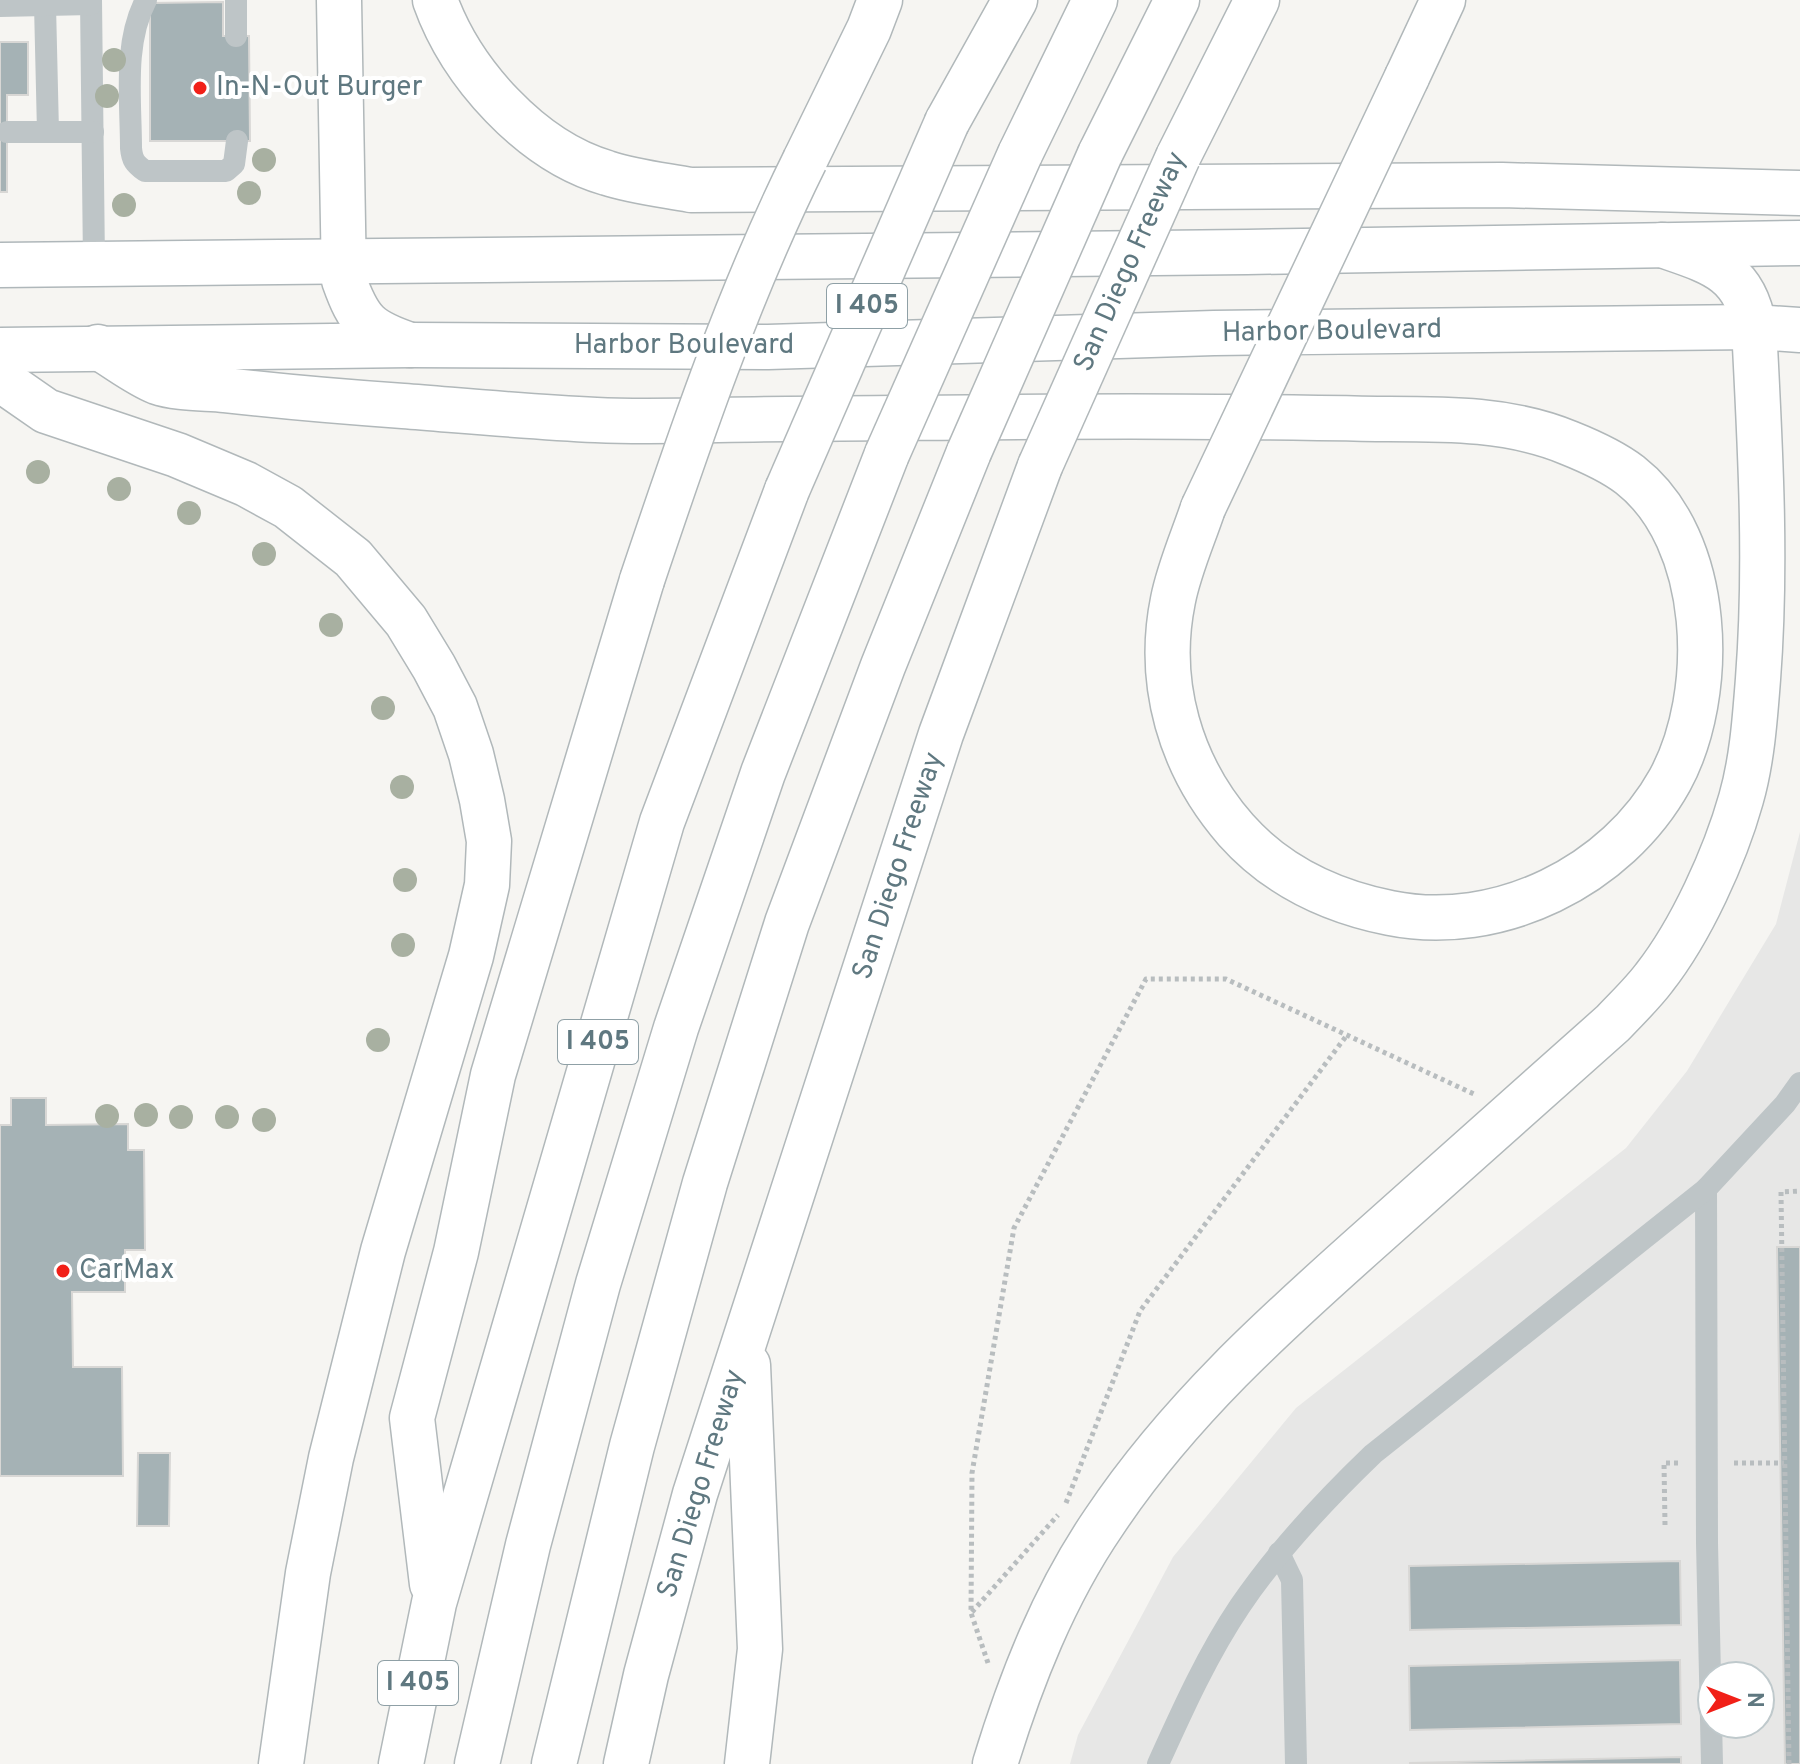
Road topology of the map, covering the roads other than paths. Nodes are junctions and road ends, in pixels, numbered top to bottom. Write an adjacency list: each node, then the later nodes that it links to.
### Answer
1 (146, 0): 18 (lane)
2 (236, 0): 14 (lane)
3 (339, 0): 22 (main road)
4 (435, 0): 19 (main road)
5 (880, 0): 35 (main road, bridge)
6 (1015, 0): 35 (main road, I 405, bridge)
7 (1095, 0): 38 (main road, bridge)
8 (1177, 0): 39 (main road, bridge)
9 (1257, 0): 33 (main road, San Diego Freeway, bridge)
10 (1443, 0): 28 (main road, bridge)
11 (91, 2): 12 (lane); 17 (lane)
12 (45, 5): 13 (lane); 16 (lane)
13 (0, 6)
14 (236, 36)
15 (7, 132): 16 (lane)
16 (48, 132): 17 (lane)
17 (93, 132): 23 (lane)
18 (237, 141)
19 (1800, 193)
20 (1800, 243): 21 (main road)
21 (1662, 245): 22 (main road); 25 (main road)
22 (342, 262): 23 (main road); 27 (main road)
23 (94, 264): 24 (main road)
24 (0, 265)
25 (1754, 327): 26 (main road, Harbor Boulevard); 27 (main road, Harbor Boulevard); 42 (main road)
26 (1800, 330)
27 (410, 345): 28 (main road, Harbor Boulevard)
28 (98, 347): 29 (main road, Harbor Boulevard)
29 (0, 350)
30 (0, 379): 36 (main road)
31 (1800, 1083): 32 (lane)
32 (1706, 1189): 34 (lane); 45 (lane)
33 (747, 1334): 40 (main road, San Diego Freeway); 41 (main road)
34 (1279, 1553): 43 (lane); 44 (lane)
35 (434, 1603): 37 (main road, I 405)
36 (281, 1764)
37 (401, 1764)
38 (477, 1764)
39 (554, 1764)
40 (626, 1764)
41 (747, 1764)
42 (995, 1764)
43 (1158, 1764)
44 (1296, 1764)
45 (1712, 1764)

